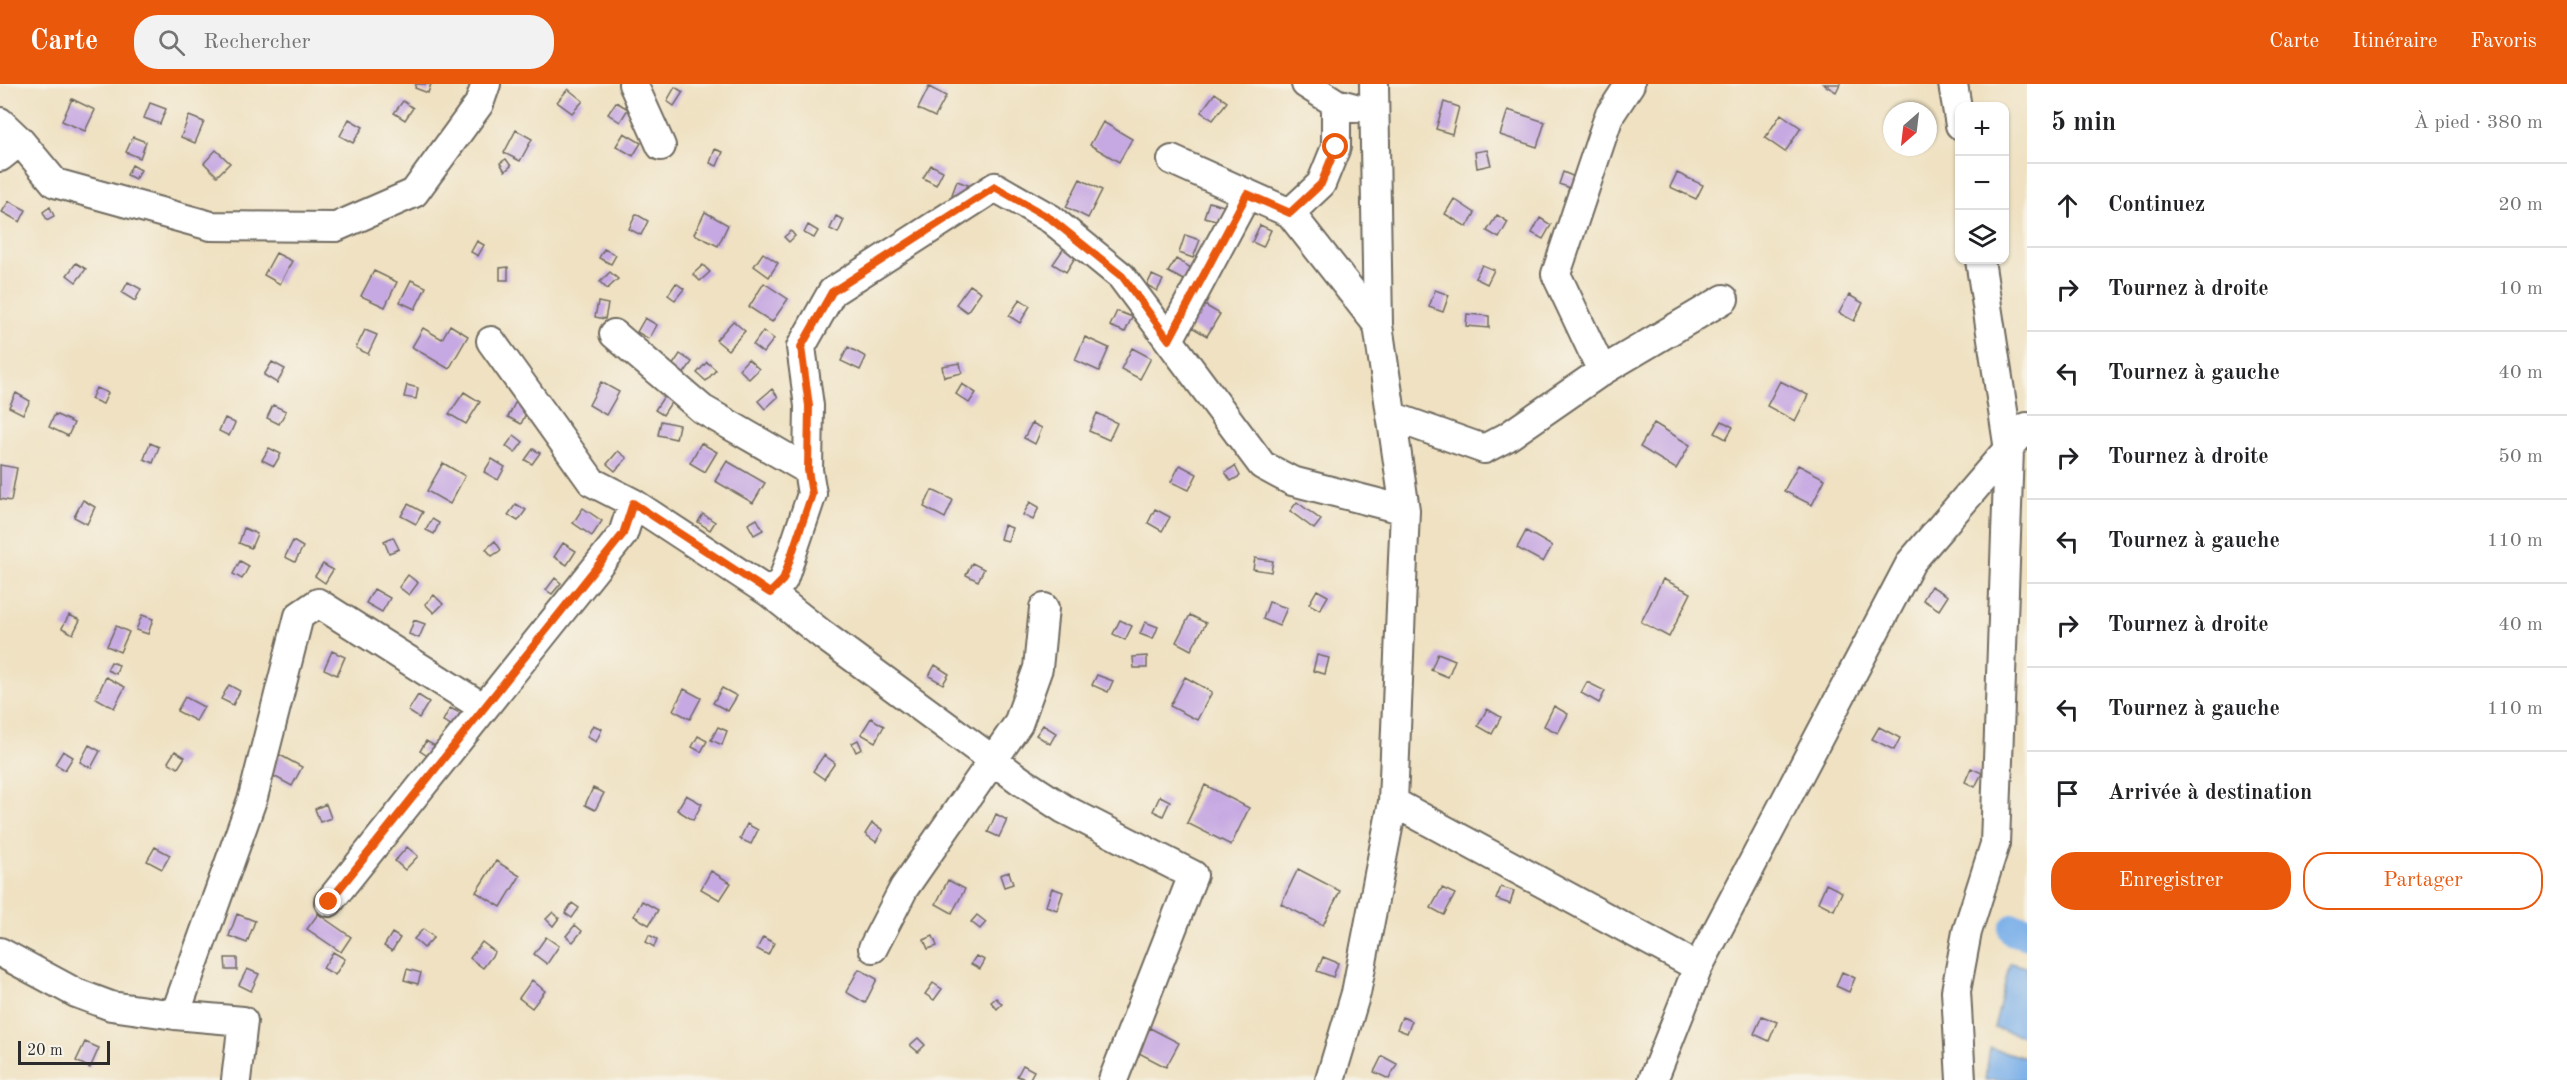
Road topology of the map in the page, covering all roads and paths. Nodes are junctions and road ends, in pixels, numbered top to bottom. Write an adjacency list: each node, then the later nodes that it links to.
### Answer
1 (486, 84): 12 (street)
2 (633, 84): 11 (street)
3 (1306, 84): 8 (street)
4 (1374, 84): 9 (street)
5 (1630, 84): 22 (street)
6 (1953, 84): 7 (street)
7 (1956, 102)
8 (1336, 103): 9 (street); 15 (street)
9 (1374, 113): 18 (street)
10 (0, 122): 12 (street)
11 (661, 146)
12 (10, 149)
13 (1172, 160): 14 (street)
14 (1247, 194): 15 (street); 20 (street)
15 (1290, 213): 18 (street)
16 (1981, 264): 25 (street)
17 (1724, 299): 22 (street)
18 (1377, 325): 23 (street)
19 (614, 334): 26 (street)
20 (1169, 340): 26 (street); 28 (street)
21 (491, 341): 27 (street)
22 (1602, 371): 23 (street)
23 (1391, 416): 28 (street)
24 (2027, 427): 25 (street)
25 (2009, 450): 37 (street); 43 (street)
26 (808, 470): 29 (street)
27 (633, 503): 29 (street); 31 (street)
28 (1405, 510): 33 (street)
29 (770, 593): 32 (street)
30 (1044, 608): 32 (street)
31 (484, 708): 34 (street); 38 (street)
32 (993, 760): 35 (street); 40 (street)
33 (1393, 802): 37 (street); 41 (street)
34 (329, 902)
35 (873, 948)
36 (0, 952): 38 (street)
37 (1698, 967): 42 (street)
38 (175, 1015): 39 (street)
39 (236, 1080)
40 (1113, 1080)
41 (1330, 1080)
42 (1653, 1080)
43 (1961, 1080)

